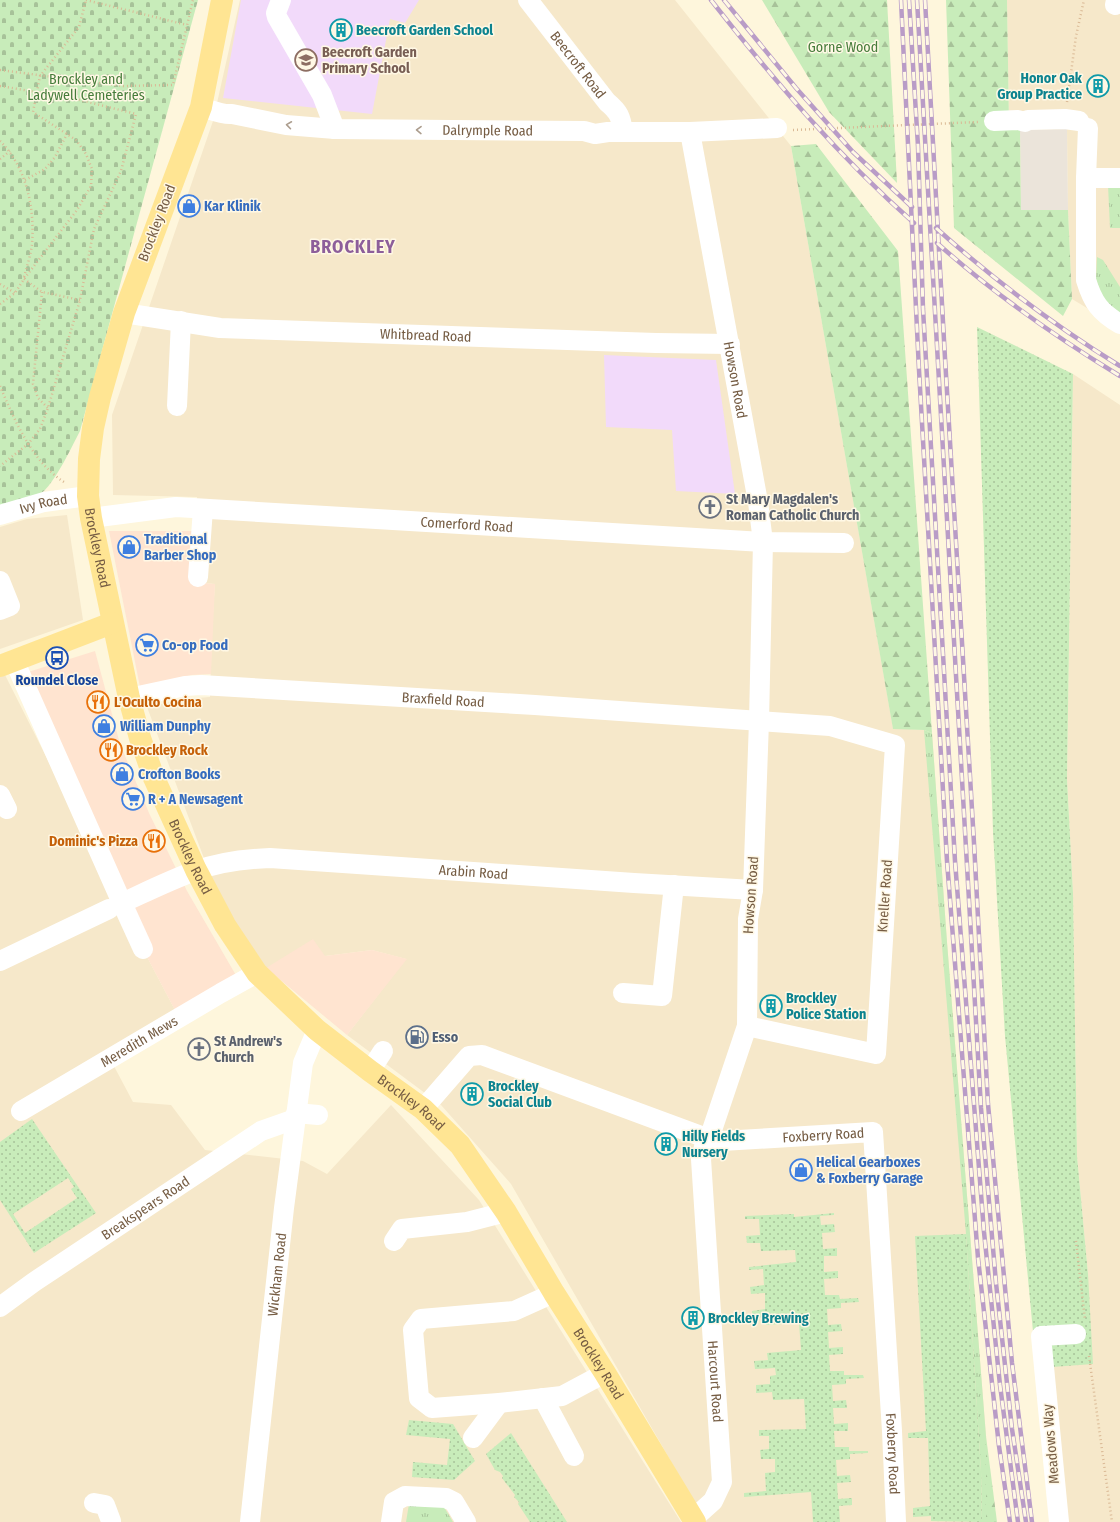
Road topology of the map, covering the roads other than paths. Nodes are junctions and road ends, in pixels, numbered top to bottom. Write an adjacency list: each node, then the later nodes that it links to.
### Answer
1 (222, 0): 4 (main road, Brockley Road)
2 (280, 0): 7 (street)
3 (528, 0): 8 (street, Beecroft Road)
4 (201, 107): 7 (street, Dalrymple Road, one-way to 4); 12 (main road, Brockley Road)
5 (994, 121): 10 (street)
6 (777, 128): 9 (street, Dalrymple Road)
7 (335, 129): 8 (street, Dalrymple Road, one-way to 7)
8 (623, 132): 9 (street, Dalrymple Road)
9 (690, 132): 15 (street, Howson Road)
10 (1086, 178): 11 (street); 14 (street)
11 (1120, 178)
12 (124, 313): 13 (street, Whitbread Road); 17 (main road, Brockley Road)
13 (181, 321): 15 (street, Whitbread Road); 16 (street)
14 (1120, 324)
15 (730, 344): 21 (street, Howson Road)
16 (177, 406)
17 (88, 496): 19 (street, Ivy Road); 20 (main road, Brockley Road)
18 (203, 508): 20 (street, Comerford Road); 21 (street, Comerford Road); 23 (street)
19 (0, 515)
20 (91, 518): 26 (main road, Brockley Road)
21 (763, 542): 22 (street, Comerford Road); 29 (street, Howson Road)
22 (844, 543)
23 (198, 577)
24 (0, 581): 25 (street)
25 (0, 610)
26 (112, 623): 27 (main road); 28 (main road, Brockley Road)
27 (7, 663): 33 (street)
28 (128, 698): 29 (street, Braxfield Road); 30 (main road, Brockley Road)
29 (760, 721): 32 (street, Howson Road); 38 (street, Kneller Road)
30 (196, 870): 31 (street, Arabin Road); 33 (street, Arabin Road); 36 (main road, Brockley Road)
31 (674, 885): 32 (street, Arabin Road); 37 (street)
32 (753, 890): 38 (street, Howson Road)
33 (115, 906): 34 (street); 35 (street, Arabin Road)
34 (143, 949)
35 (0, 961)
36 (258, 974): 39 (main road, Brockley Road); 43 (street, Meredith Mews)
37 (624, 993)
38 (747, 1026): 46 (street, Howson Road)
39 (317, 1030): 41 (main road, Brockley Road); 45 (street, Wickham Road)
40 (383, 1051): 41 (street)
41 (370, 1071): 42 (main road, Brockley Road)
42 (423, 1109): 46 (street, Foxberry Road); 47 (main road, Brockley Road)
43 (21, 1111)
44 (318, 1115): 45 (street)
45 (296, 1116): 50 (street, Breakspears Road); 60 (street, Wickham Road)
46 (708, 1139): 58 (street, Harcourt Road); 63 (street, Foxberry Road)
47 (506, 1212): 48 (street); 49 (main road, Brockley Road)
48 (394, 1241)
49 (554, 1293): 52 (main road, Brockley Road); 54 (street)
50 (0, 1307)
51 (1076, 1334): 64 (street, Meadows Way)
52 (605, 1373): 53 (street); 58 (main road, Brockley Road)
53 (543, 1398): 54 (street); 56 (street)
54 (499, 1403): 55 (street)
55 (473, 1438)
56 (574, 1456)
57 (94, 1504): 59 (street)
58 (694, 1520)
59 (115, 1522)
60 (250, 1522)
61 (391, 1522): 62 (street)
62 (466, 1522)
63 (896, 1522)
64 (1059, 1522)

